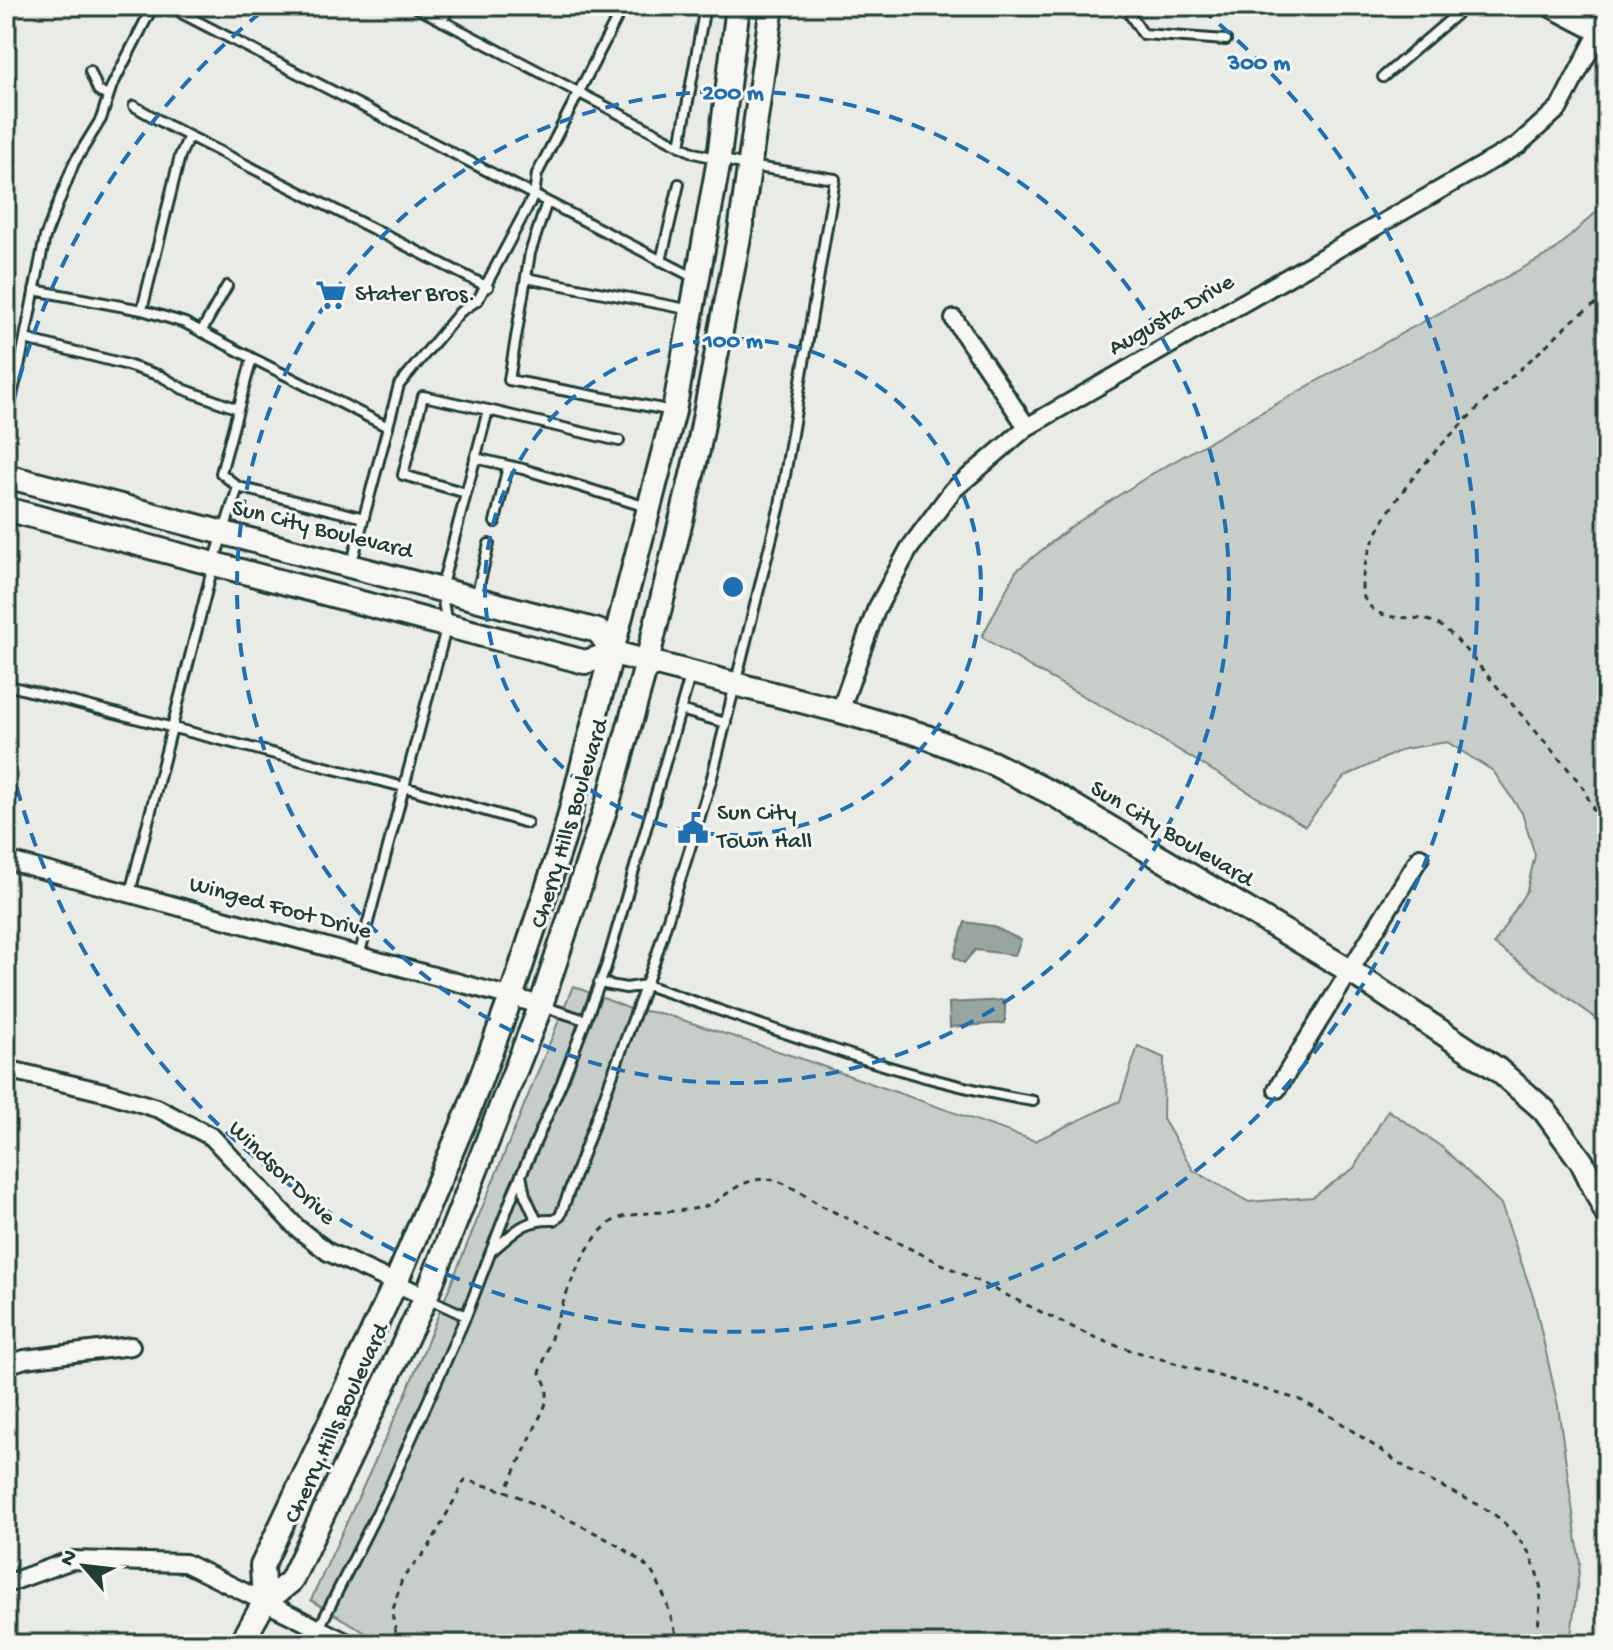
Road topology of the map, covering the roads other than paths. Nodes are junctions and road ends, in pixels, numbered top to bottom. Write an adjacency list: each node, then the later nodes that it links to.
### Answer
1 (153, 6): 18 (lane)
2 (174, 6): 25 (lane)
3 (414, 6): 12 (lane)
4 (450, 6): 12 (lane)
5 (623, 6): 17 (lane)
6 (705, 6): 21 (lane)
7 (738, 6): 22 (street, Cherry Hills Boulevard)
8 (772, 6): 23 (street, Cherry Hills Boulevard)
9 (1131, 6): 14 (lane)
10 (1466, 6): 16 (lane)
11 (1553, 6): 13 (street)
12 (442, 21): 17 (lane)
13 (1603, 32): 44 (street, Augusta Drive)
14 (1226, 40)
15 (90, 71): 18 (lane)
16 (1383, 77)
17 (578, 93): 21 (lane); 25 (lane)
18 (108, 97): 32 (lane)
19 (134, 106): 20 (lane)
20 (189, 136): 31 (lane); 33 (lane)
21 (680, 146): 22 (lane)
22 (719, 157): 23 (lane); 29 (street, Cherry Hills Boulevard)
23 (750, 166): 63 (street, Cherry Hills Boulevard); 65 (lane)
24 (679, 184): 27 (lane)
25 (534, 195): 26 (lane); 31 (lane)
26 (547, 202): 27 (lane); 28 (lane)
27 (661, 261): 29 (lane)
28 (526, 278): 34 (lane); 41 (lane)
29 (698, 280): 34 (street, Cherry Hills Boulevard)
30 (227, 286): 36 (lane)
31 (488, 287): 43 (lane)
32 (34, 290): 33 (lane); 37 (lane)
33 (142, 310): 36 (lane)
34 (692, 310): 41 (street, Cherry Hills Boulevard)
35 (954, 319): 44 (street)
36 (201, 332): 38 (lane)
37 (25, 339): 39 (lane); 42 (lane)
38 (252, 358): 39 (lane); 43 (lane)
39 (238, 409): 49 (lane)
40 (488, 410): 45 (lane); 46 (lane); 50 (lane)
41 (674, 411): 51 (street, Cherry Hills Boulevard)
42 (6, 420)
43 (388, 427): 53 (lane)
44 (1027, 427): 68 (street, Augusta Drive)
45 (619, 441)
46 (475, 458): 47 (lane); 50 (lane)
47 (508, 466): 51 (lane); 54 (lane)
48 (6, 476): 55 (street, Sun City Boulevard)
49 (238, 487): 53 (lane); 55 (lane)
50 (466, 493): 59 (lane)
51 (650, 508): 62 (street, Cherry Hills Boulevard)
52 (6, 509): 57 (street, Sun City Boulevard)
53 (364, 518): 58 (lane)
54 (495, 522)
55 (223, 533): 57 (lane); 58 (street, Sun City Boulevard)
56 (489, 544): 60 (lane)
57 (214, 562): 61 (street, Sun City Boulevard); 70 (lane)
58 (351, 566): 59 (street, Sun City Boulevard)
59 (441, 589): 60 (street, Sun City Boulevard); 61 (lane)
60 (476, 597): 62 (street, Sun City Boulevard)
61 (447, 625): 62 (street, Sun City Boulevard); 71 (lane)
62 (614, 653): 63 (street, Sun City Boulevard); 80 (street, Cherry Hills Boulevard)
63 (647, 662): 64 (street, Sun City Boulevard); 81 (street, Cherry Hills Boulevard)
64 (691, 673): 65 (street, Sun City Boulevard); 67 (lane)
65 (736, 684): 68 (street, Sun City Boulevard); 69 (lane)
66 (6, 685): 70 (lane)
67 (680, 710): 69 (lane); 78 (lane)
68 (840, 711): 77 (street, Sun City Boulevard)
69 (726, 723): 79 (lane)
70 (174, 727): 71 (lane); 75 (lane)
71 (404, 787): 72 (lane); 76 (lane)
72 (527, 823)
73 (1420, 857): 77 (street)
74 (6, 860): 75 (street, Winged Foot Drive)
75 (130, 893): 76 (street, Winged Foot Drive)
76 (359, 956): 80 (street, Winged Foot Drive)
77 (1350, 971): 84 (street); 87 (street, Sun City Boulevard)
78 (599, 983): 79 (lane); 82 (lane)
79 (646, 985): 85 (lane); 88 (lane)
80 (511, 997): 81 (street, Winged Foot Drive); 90 (street, Cherry Hills Boulevard)
81 (541, 1005): 82 (lane); 91 (street, Cherry Hills Boulevard)
82 (585, 1020): 86 (lane)
83 (6, 1069): 90 (street, Windsor Drive)
84 (1277, 1089)
85 (1033, 1101)
86 (521, 1175): 88 (lane); 89 (lane)
87 (1607, 1214)
88 (536, 1219): 89 (lane)
89 (493, 1250): 92 (lane)
90 (396, 1282): 91 (street, Windsor Drive); 96 (street, Cherry Hills Boulevard)
91 (426, 1297): 92 (lane); 96 (street, Cherry Hills Boulevard)
92 (466, 1316): 97 (lane)
93 (131, 1346): 94 (street)
94 (6, 1365)
95 (6, 1584): 96 (street)
96 (264, 1603): 97 (street); 98 (street, Cherry Hills Boulevard)
97 (319, 1628): 99 (street)
98 (241, 1644)
99 (350, 1644)

